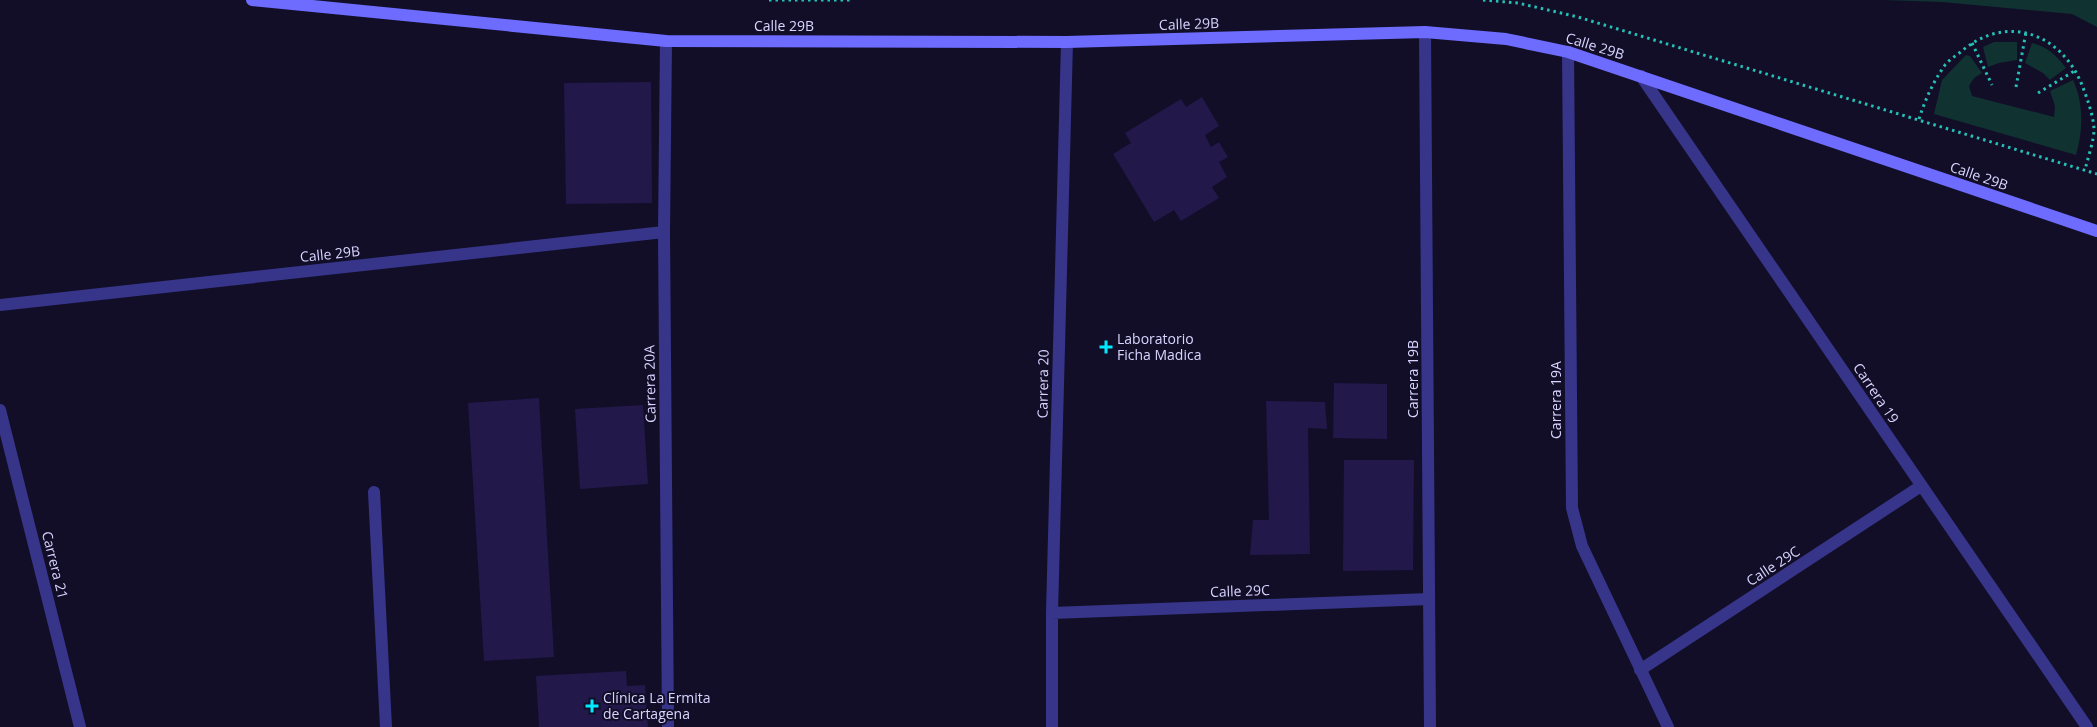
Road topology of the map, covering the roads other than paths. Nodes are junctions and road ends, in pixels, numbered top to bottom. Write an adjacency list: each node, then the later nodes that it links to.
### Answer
1 (252, 0): 3 (main road, Calle 29B)
2 (1425, 32): 4 (main road, Calle 29B); 5 (main road, Calle 29B); 13 (street, Carrera 19B)
3 (666, 41): 4 (main road, Calle 29B); 8 (street, Carrera 20A)
4 (1067, 42): 14 (street, Carrera 20)
5 (1568, 52): 6 (main road, Calle 29B); 15 (street, Carrera 19A)
6 (1641, 76): 7 (main road, Calle 29B); 11 (street, Carrera 19)
7 (2097, 231)
8 (664, 232): 9 (street, Calle 29B); 18 (street, Carrera 20A)
9 (0, 305)
10 (0, 410): 16 (street, Carrera 21)
11 (1921, 486): 15 (street, Calle 29C); 22 (street, Carrera 19)
12 (374, 492): 17 (street)
13 (1429, 599): 14 (street, Calle 29C); 20 (street, Carrera 19B)
14 (1052, 613): 19 (street, Carrera 20)
15 (1640, 670): 21 (street, Carrera 19A)
16 (80, 727)
17 (386, 727)
18 (668, 727)
19 (1052, 727)
20 (1430, 727)
21 (1668, 727)
22 (2087, 727)

